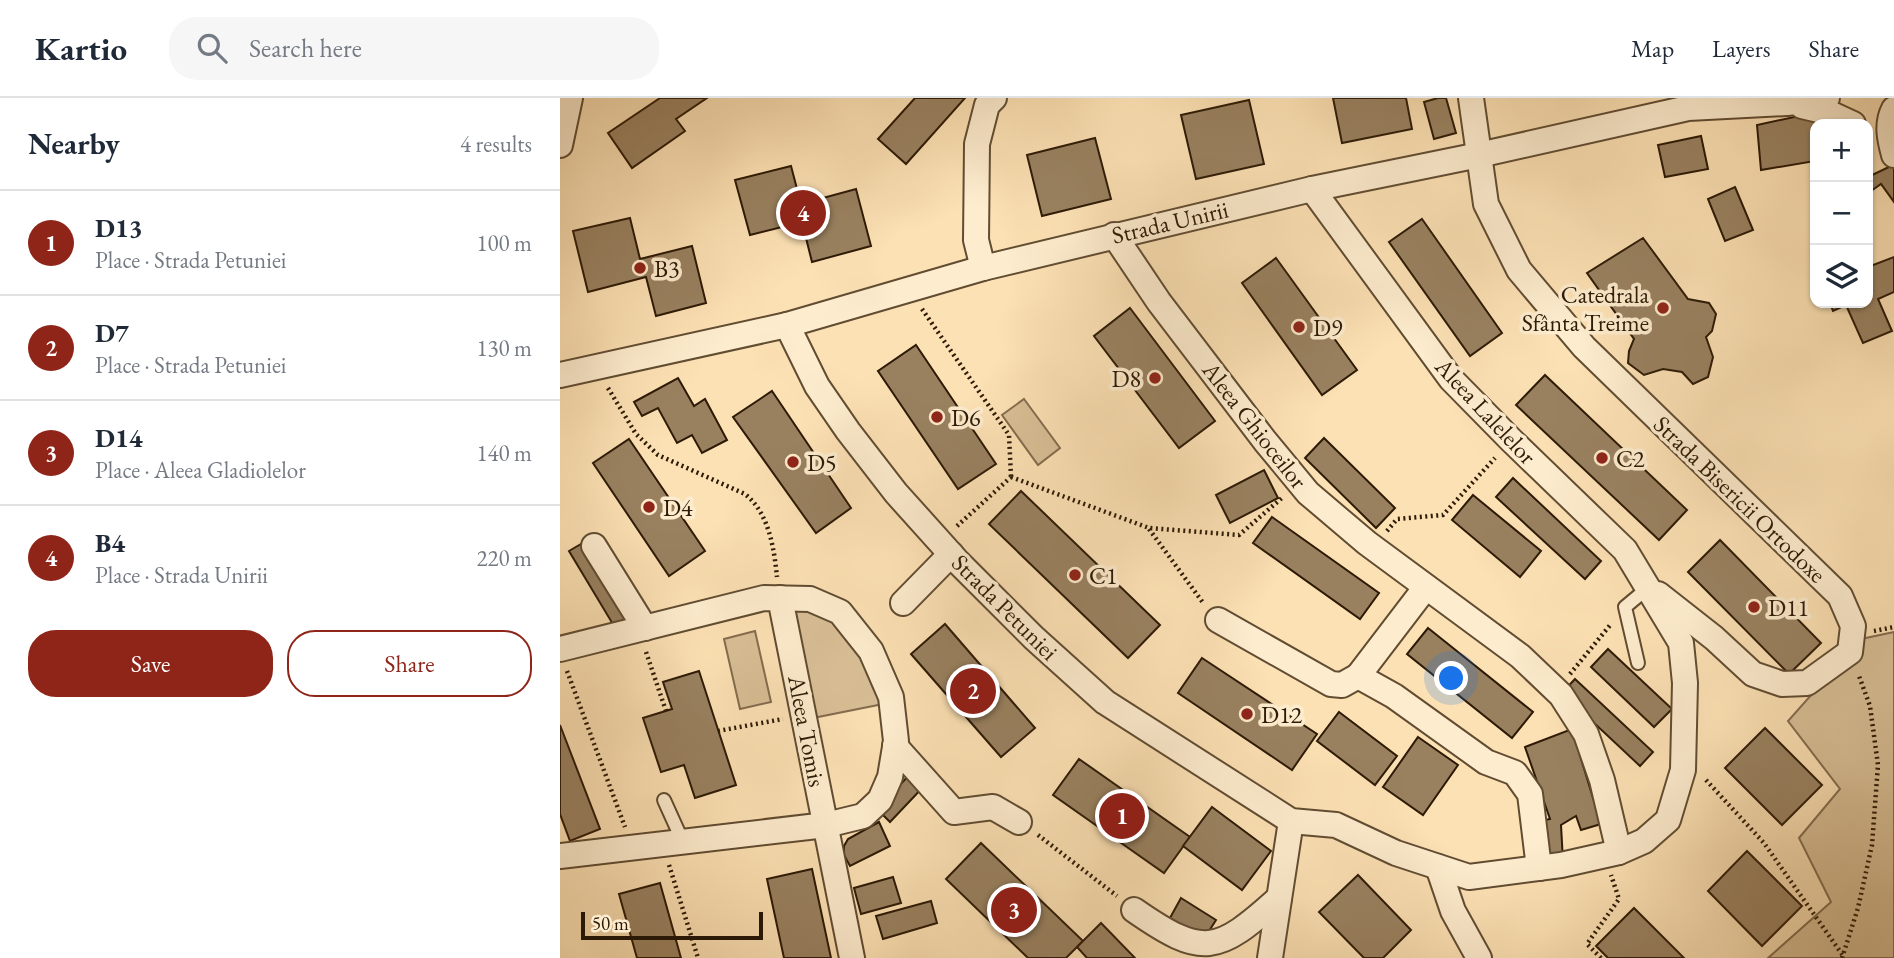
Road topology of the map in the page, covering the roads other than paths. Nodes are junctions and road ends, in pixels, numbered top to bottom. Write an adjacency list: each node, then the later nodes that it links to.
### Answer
1 (570, 98): 9 (street)
2 (994, 98): 14 (street)
3 (1471, 98): 10 (street, Strada Bisericii Ortodoxe)
4 (1827, 98): 5 (street, Strada Unirii)
5 (1787, 103): 7 (street, Strada Unirii); 10 (street, Strada Unirii)
6 (1894, 109): 11 (street)
7 (1842, 119)
8 (1873, 138): 11 (street)
9 (560, 145)
10 (1479, 155): 12 (street, Strada Unirii); 20 (street, Strada Bisericii Ortodoxe)
11 (1894, 156)
12 (1312, 189): 13 (street, Strada Unirii); 20 (street, Aleea Lalelelor)
13 (1114, 235): 14 (street, Strada Unirii); 19 (street, Aleea Ghioceilor)
14 (984, 268): 15 (street, Strada Unirii)
15 (787, 325): 16 (street, Strada Unirii); 18 (street, Strada Petuniei)
16 (560, 375)
17 (594, 547): 24 (street)
18 (945, 548): 22 (street); 30 (street, Strada Petuniei)
19 (1426, 587): 27 (street); 34 (street, Aleea Ghioceilor)
20 (1649, 587): 26 (lane); 34 (street)
21 (780, 598): 24 (street); 28 (street); 32 (street, Aleea Tomis)
22 (903, 603)
23 (1218, 620): 27 (street)
24 (642, 629): 25 (street)
25 (562, 658)
26 (1638, 663)
27 (1358, 676): 37 (street)
28 (895, 746): 31 (street); 32 (street)
29 (664, 800): 33 (lane)
30 (1291, 821): 36 (street); 38 (street)
31 (1019, 822)
32 (826, 825): 33 (street); 40 (street, Aleea Tomis)
33 (673, 843): 35 (street)
34 (1612, 854): 37 (street)
35 (560, 856)
36 (1438, 867): 37 (street); 42 (street)
37 (1539, 868)
38 (1279, 898): 39 (street); 41 (street)
39 (1134, 910)
40 (852, 958)
41 (1270, 958)
42 (1479, 958)

